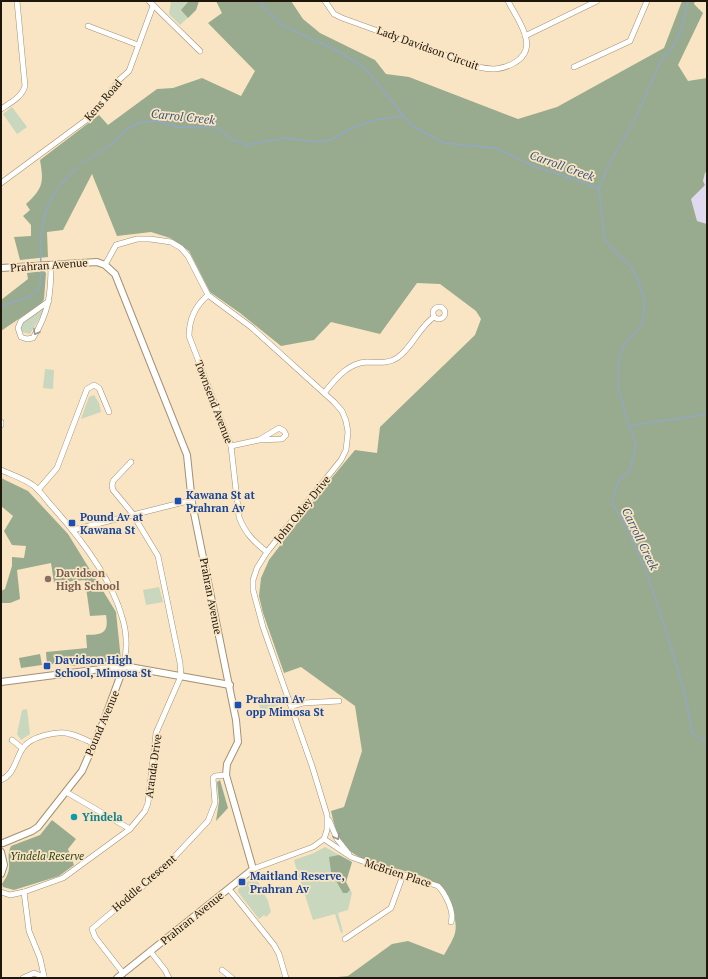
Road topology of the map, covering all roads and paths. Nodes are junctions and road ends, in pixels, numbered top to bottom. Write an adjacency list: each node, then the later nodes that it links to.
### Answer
1 (17, 1): 13 (street)
2 (148, 1): 7 (street)
3 (325, 1): 9 (street, Lady Davidson Circuit)
4 (508, 1): 9 (street)
5 (597, 1): 9 (street)
6 (647, 1): 12 (street)
7 (153, 6): 10 (street, Kens Road); 11 (street)
8 (88, 26): 10 (street)
9 (526, 36)
10 (138, 45): 14 (street, Kens Road)
11 (200, 51)
12 (574, 67)
13 (1, 109)
14 (1, 183)
15 (51, 264): 16 (street, Prahran Avenue); 17 (street, Prahran Avenue); 19 (street)
16 (105, 265): 18 (street, John Oxley Drive); 30 (street, Prahran Avenue)
17 (1, 268)
18 (208, 295): 21 (street, John Oxley Drive); 26 (street, Townsend Avenue)
19 (49, 301): 19 (street, one-way to 19)
20 (434, 317): 21 (street)
21 (324, 394): 33 (street, John Oxley Drive)
22 (109, 412): 29 (street)
23 (1, 422): 24 (street)
24 (1, 425)
25 (259, 440): 25 (street); 26 (street)
26 (231, 446): 33 (street, Townsend Avenue)
27 (131, 462): 31 (street)
28 (1, 470): 29 (street, Pound Avenue)
29 (38, 490): 32 (street, Pound Avenue)
30 (192, 500): 31 (street); 37 (street, Prahran Avenue)
31 (133, 515): 32 (street); 35 (street)
32 (73, 530): 34 (street, Pound Avenue)
33 (267, 552): 39 (street, John Oxley Drive)
34 (124, 666): 35 (street); 36 (street); 41 (street, Pound Avenue)
35 (181, 676): 37 (street); 47 (street, Aranda Drive)
36 (1, 682)
37 (230, 685): 43 (street, Prahran Avenue)
38 (340, 701): 39 (street)
39 (292, 706): 46 (street, John Oxley Drive)
40 (12, 740): 42 (street)
41 (93, 743): 42 (street); 45 (street, Pound Avenue)
42 (22, 748): 44 (street)
43 (226, 775): 51 (street); 61 (street, Hoddle Crescent)
44 (1, 780)
45 (66, 792): 47 (street); 49 (street, Pound Avenue)
46 (327, 815): 48 (street, John Oxley Drive); 50 (street, one-way to 50)
47 (130, 829): 56 (street, Aranda Drive)
48 (324, 839): 50 (street, McBrien Place); 51 (street)
49 (1, 846): 52 (street)
50 (350, 857): 53 (street, McBrien Place)
51 (252, 869): 54 (street, Prahran Avenue)
52 (1, 874)
53 (403, 875): 57 (street, McBrien Place); 58 (street)
54 (229, 888): 59 (street, Prahran Avenue); 67 (street)
55 (1, 892): 56 (street, Aranda Drive)
56 (24, 892): 62 (street)
57 (452, 922)
58 (345, 939)
59 (150, 951): 61 (street, Prahran Avenue); 65 (street)
60 (222, 970): 66 (street)
61 (123, 973): 64 (street, Prahran Avenue)
62 (45, 977): 63 (street)
63 (23, 978)
64 (117, 978)
65 (169, 978)
66 (232, 978)
67 (286, 978)

